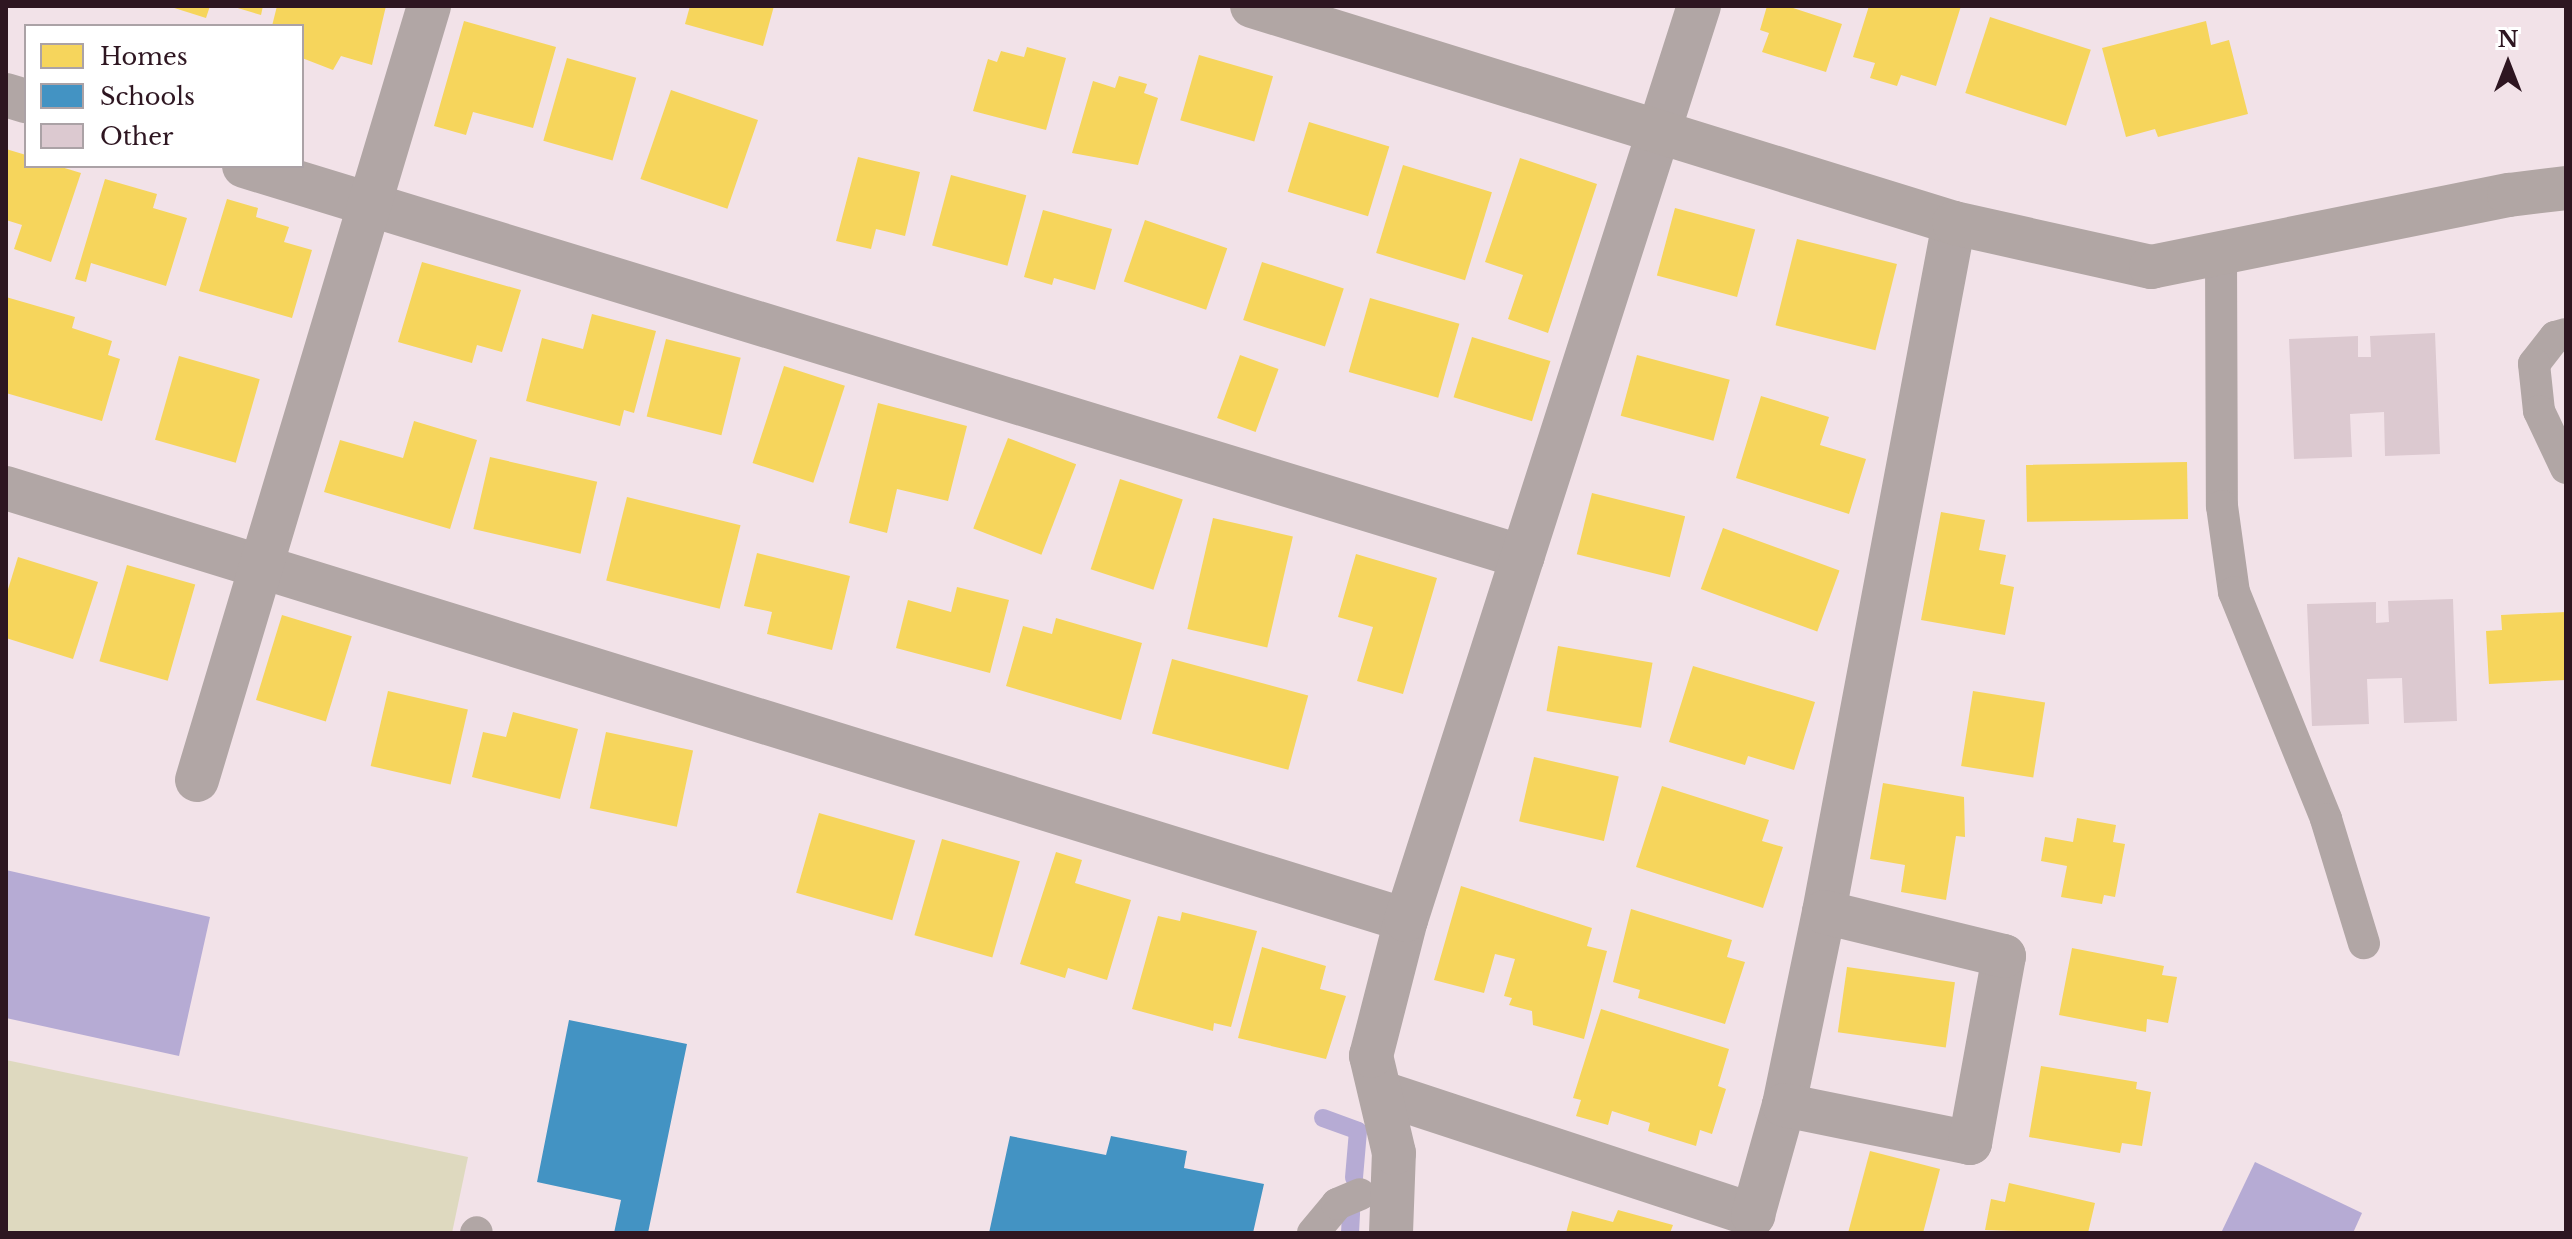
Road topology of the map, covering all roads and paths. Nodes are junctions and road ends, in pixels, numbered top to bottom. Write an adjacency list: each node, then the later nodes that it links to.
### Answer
1 (429, 6): 7 (street)
2 (1252, 6): 4 (street)
3 (1699, 6): 4 (street)
4 (1660, 129): 8 (street); 13 (street)
5 (251, 168): 7 (street)
6 (2564, 193): 9 (street)
7 (373, 205): 13 (street); 14 (street)
8 (1954, 223): 9 (street); 16 (street)
9 (2221, 253): 18 (lane)
10 (2566, 334): 11 (lane)
11 (2566, 468)
12 (6, 488): 14 (street)
13 (1523, 557): 17 (street)
14 (261, 564): 15 (street); 17 (street)
15 (197, 780)
16 (1824, 912): 20 (street); 20 (street)
17 (1406, 920): 19 (street)
18 (2364, 943)
19 (1382, 1093): 20 (street); 21 (street)
20 (1784, 1105)
21 (1377, 1188): 22 (lane); 23 (street)
22 (1313, 1233)
23 (1391, 1233)

